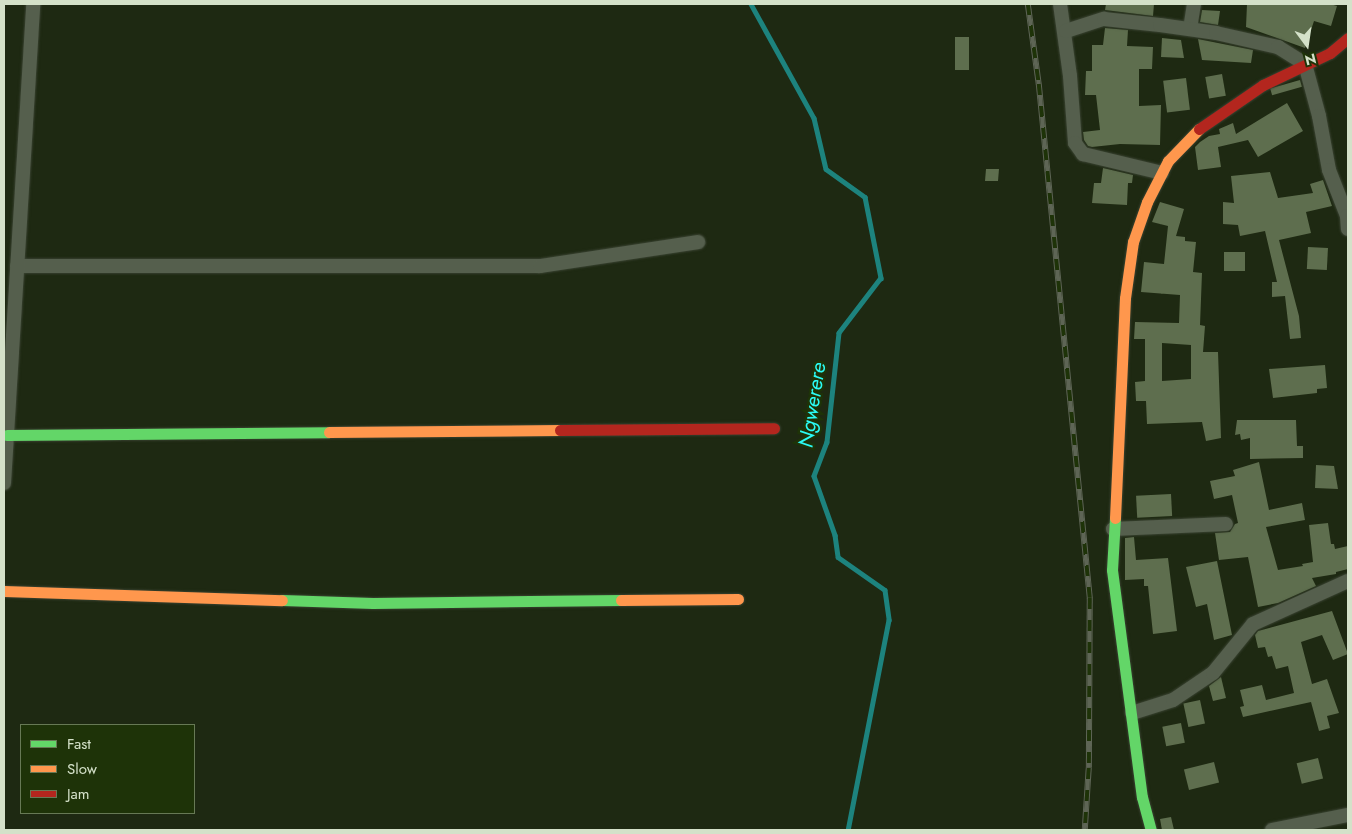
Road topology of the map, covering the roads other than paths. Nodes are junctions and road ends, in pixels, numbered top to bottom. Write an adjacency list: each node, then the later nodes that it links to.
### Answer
1 (33, 4): 11 (street)
2 (1060, 4): 5 (street)
3 (1194, 4): 4 (street)
4 (1190, 29): 5 (street); 7 (street)
5 (1066, 31): 8 (street)
6 (1348, 38): 7 (street)
7 (1305, 64): 8 (street); 9 (street)
8 (1162, 173): 16 (street)
9 (1348, 220)
10 (698, 242): 11 (street)
11 (17, 266): 13 (street)
12 (774, 428): 13 (street)
13 (7, 435): 14 (street)
14 (4, 483)
15 (1226, 524): 16 (street)
16 (1113, 529): 20 (street)
17 (1348, 581): 20 (street)
18 (4, 591): 19 (street)
19 (738, 599)
20 (1132, 713): 22 (street)
21 (1348, 816): 23 (street)
22 (1151, 830)
23 (1272, 830)

